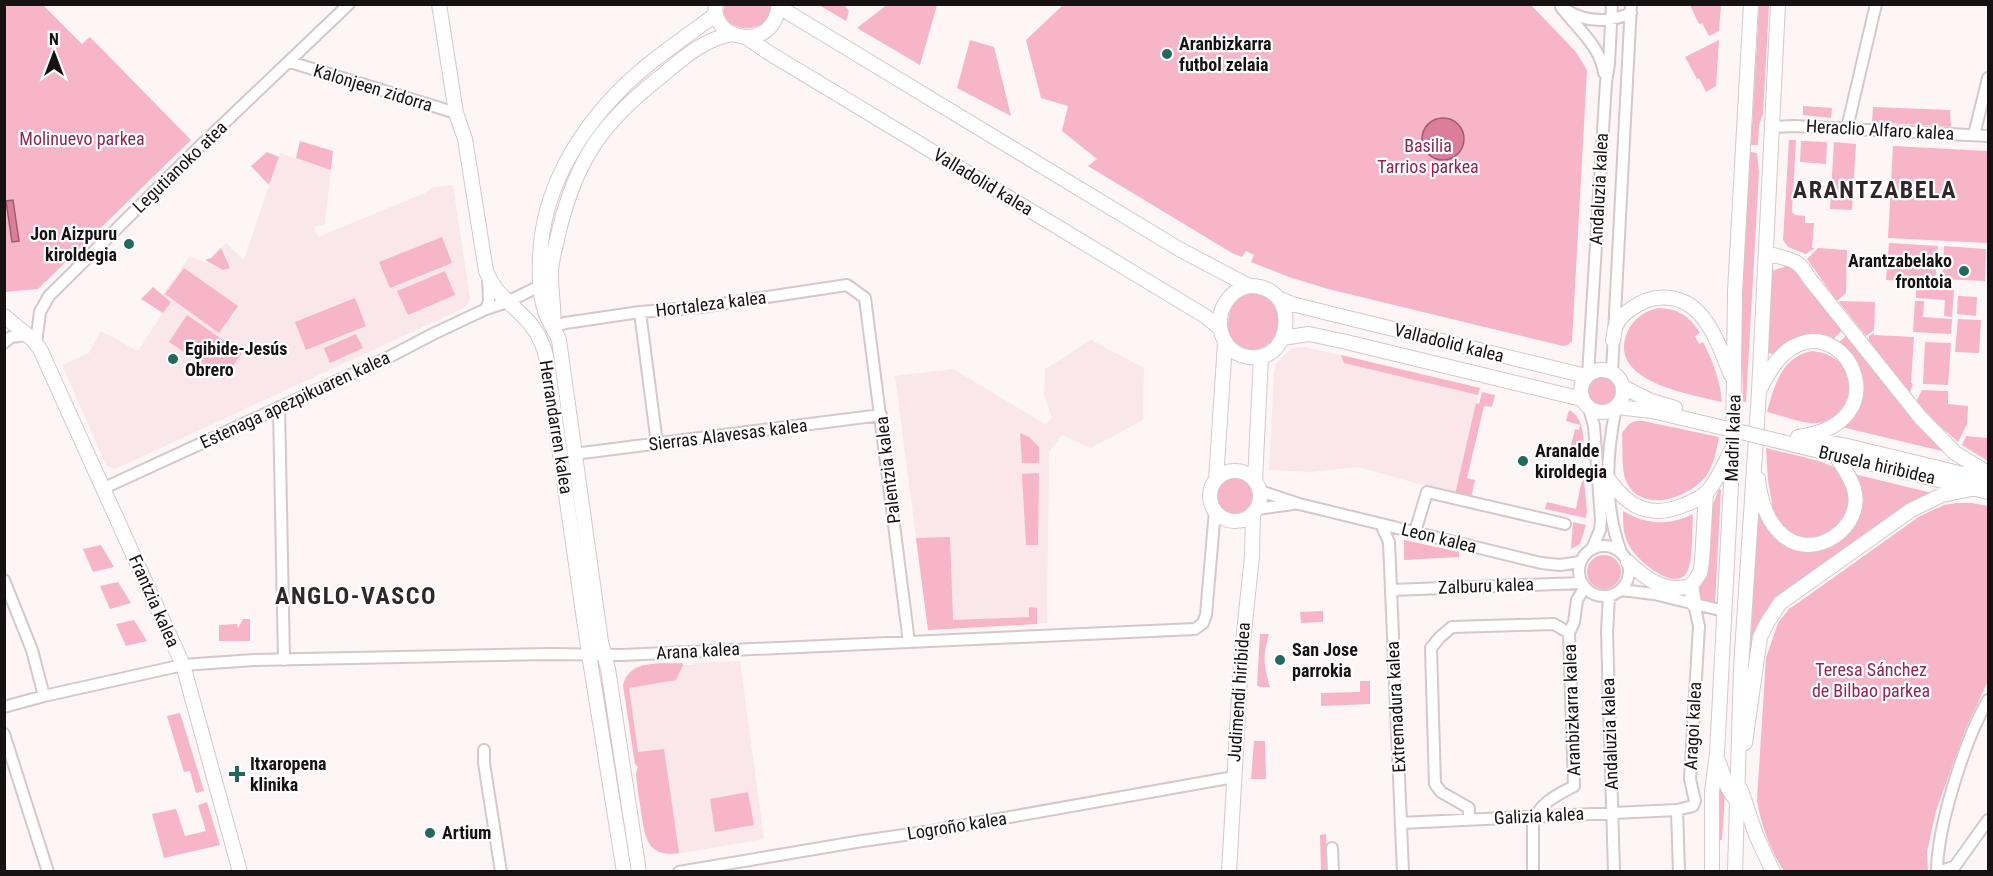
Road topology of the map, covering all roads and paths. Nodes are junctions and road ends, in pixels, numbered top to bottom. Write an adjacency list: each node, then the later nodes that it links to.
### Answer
1 (349, 4): 13 (street, Legutianoko atea)
2 (440, 4): 16 (main road, Herrandarren kalea)
3 (1751, 4): 42 (main road, Madril kalea)
4 (1778, 4): 17 (main road, Madril kalea)
5 (1876, 4): 18 (street)
6 (1611, 5): 10 (street); 11 (street, Andaluzia kalea)
7 (779, 6): 12 (main road); 24 (main road)
8 (1560, 6): 11 (street); 15 (street)
9 (715, 8): 12 (main road, Valladolid kalea); 23 (main road)
10 (1631, 9): 11 (street); 35 (street, Andaluzia kalea)
11 (1612, 20): 15 (street, Andaluzia kalea)
12 (739, 35): 23 (main road); 32 (main road, Valladolid kalea)
13 (290, 62): 16 (street, Kalonjeen zidorra); 34 (street, Legutianoko atea)
14 (1989, 78): 19 (street)
15 (1606, 82): 41 (street, Andaluzia kalea)
16 (456, 113): 22 (main road, Herrandarren kalea)
17 (1772, 127): 18 (street, Heraclio Alfaro kalea); 21 (main road, Madril kalea)
18 (1847, 128): 19 (street, Heraclio Alfaro kalea)
19 (1974, 135): 20 (street, Heraclio Alfaro kalea)
20 (1989, 136)
21 (1766, 253): 44 (main road, Madril kalea); 57 (main road)
22 (488, 277): 27 (main road, Herrandarren kalea); 28 (street)
23 (546, 283): 27 (street, Estenaga apezpikuaren kalea); 31 (main road, Herrandarren kalea)
24 (1249, 286): 26 (main road); 32 (main road)
25 (865, 298): 29 (street, Hortaleza kalea); 48 (street, Palentzia kalea)
26 (1278, 298): 33 (main road); 41 (main road, Valladolid kalea)
27 (507, 302): 28 (street, Estenaga apezpikuaren kalea); 39 (main road, Herrandarren kalea)
28 (486, 309): 46 (street, Estenaga apezpikuaren kalea)
29 (640, 312): 31 (street, Hortaleza kalea); 52 (street)
30 (4, 316): 34 (main road)
31 (553, 327): 39 (main road); 55 (main road, Herrandarren kalea)
32 (1220, 328): 37 (main road)
33 (1282, 338): 38 (main road); 45 (main road, Valladolid kalea)
34 (32, 339): 36 (street); 62 (main road, Frantzia kalea)
35 (1613, 340): 40 (street, Andaluzia kalea); 42 (main road)
36 (4, 342)
37 (1225, 343): 38 (main road); 58 (main road)
38 (1261, 357): 61 (main road)
39 (548, 364): 85 (main road, Herrandarren kalea)
40 (1612, 372): 41 (main road); 43 (main road)
41 (1587, 375): 45 (main road)
42 (1734, 382): 53 (main road, Madril kalea)
43 (1623, 387): 47 (main road); 49 (main road)
44 (1759, 391): 51 (main road); 54 (main road, Madril kalea)
45 (1586, 404): 47 (main road); 72 (street)
46 (279, 407): 62 (street, Estenaga apezpikuaren kalea); 87 (street)
47 (1616, 407): 49 (main road); 59 (street)
48 (881, 415): 52 (street, Sierras Alavesas kalea); 84 (street, Palentzia kalea)
49 (1720, 423): 50 (main road)
50 (1767, 434): 51 (main road, Brusela hiribidea); 56 (main road, Brusela hiribidea)
51 (1798, 437): 60 (main road, Brusela hiribidea)
52 (657, 444): 55 (street, Sierras Alavesas kalea)
53 (1733, 446): 64 (main road); 82 (main road, Madril kalea)
54 (1754, 453): 56 (main road); 95 (main road, Madril kalea)
55 (574, 454): 86 (main road, Herrandarren kalea)
56 (1836, 456): 63 (main road, Brusela hiribidea)
57 (1989, 473)
58 (1216, 480): 61 (main road); 66 (main road)
59 (1609, 480): 64 (main road); 73 (street)
60 (1989, 480)
61 (1257, 485): 65 (street, Leon kalea); 67 (main road)
62 (104, 488): 88 (main road, Frantzia kalea)
63 (1982, 490): 95 (main road)
64 (1706, 493): 77 (main road)
65 (1299, 504): 67 (street, Leon kalea); 68 (street, Leon kalea)
66 (1215, 510): 67 (main road); 84 (street, Arana kalea)
67 (1255, 511): 96 (main road, Judimendi hiribidea)
68 (1382, 524): 70 (street, Leon kalea); 71 (street, Extremadura kalea)
69 (1565, 524): 70 (street)
70 (1412, 531): 71 (street); 74 (street, Leon kalea)
71 (1389, 542): 78 (street, Extremadura kalea)
72 (1592, 549): 73 (street); 74 (street)
73 (1625, 557): 77 (main road); 79 (street)
74 (1580, 562): 76 (street)
75 (4, 580): 89 (street)
76 (1583, 585): 78 (street, Zalburu kalea); 80 (street); 83 (street, Aranbizkarra kalea)
77 (1691, 586): 81 (main road)
78 (1391, 590): 103 (street, Extremadura kalea)
79 (1621, 590): 80 (street); 81 (street)
80 (1609, 596): 99 (street, Andaluzia kalea)
81 (1694, 604): 82 (street); 98 (street, Aragoi kalea)
82 (1724, 611): 94 (main road, Madril kalea)
83 (1569, 633): 100 (street, Aranbizkarra kalea); 101 (street)
84 (909, 642): 86 (street, Arana kalea)
85 (589, 654): 86 (street, Arana kalea); 87 (street, Arana kalea); 107 (main road, Herrandarren kalea)
86 (604, 655): 110 (main road, Herrandarren kalea)
87 (284, 660): 88 (street, Arana kalea)
88 (183, 665): 89 (street, Arana kalea); 106 (main road, Frantzia kalea)
89 (44, 696): 91 (street, Arana kalea)
90 (1989, 700): 121 (street)
91 (4, 707)
92 (5, 735): 108 (street)
93 (484, 750): 109 (street)
94 (1717, 754): 97 (main road); 118 (main road, Madril kalea)
95 (1737, 767): 97 (main road, Madril kalea); 104 (main road)
96 (1234, 777): 111 (street, Logroño kalea); 112 (main road, Judimendi hiribidea)
97 (1736, 800): 104 (main road); 119 (main road, Madril kalea)
98 (1677, 810): 99 (street, Galizia kalea); 117 (street)
99 (1613, 813): 100 (street, Galizia kalea); 116 (street, Andaluzia kalea)
100 (1534, 816): 101 (street, Galizia kalea); 115 (street)
101 (1469, 819): 103 (street, Galizia kalea)
102 (1989, 820): 121 (street)
103 (1401, 823): 114 (street, Extremadura kalea)
104 (1752, 825): 120 (main road)
105 (1332, 848): 113 (street)
106 (236, 871)
107 (624, 871)
108 (48, 872)
109 (501, 872)
110 (639, 872)
111 (679, 872)
112 (1228, 872)
113 (1333, 872)
114 (1403, 872)
115 (1533, 872)
116 (1614, 872)
117 (1679, 872)
118 (1712, 872)
119 (1735, 872)
120 (1773, 872)
121 (1938, 872)

